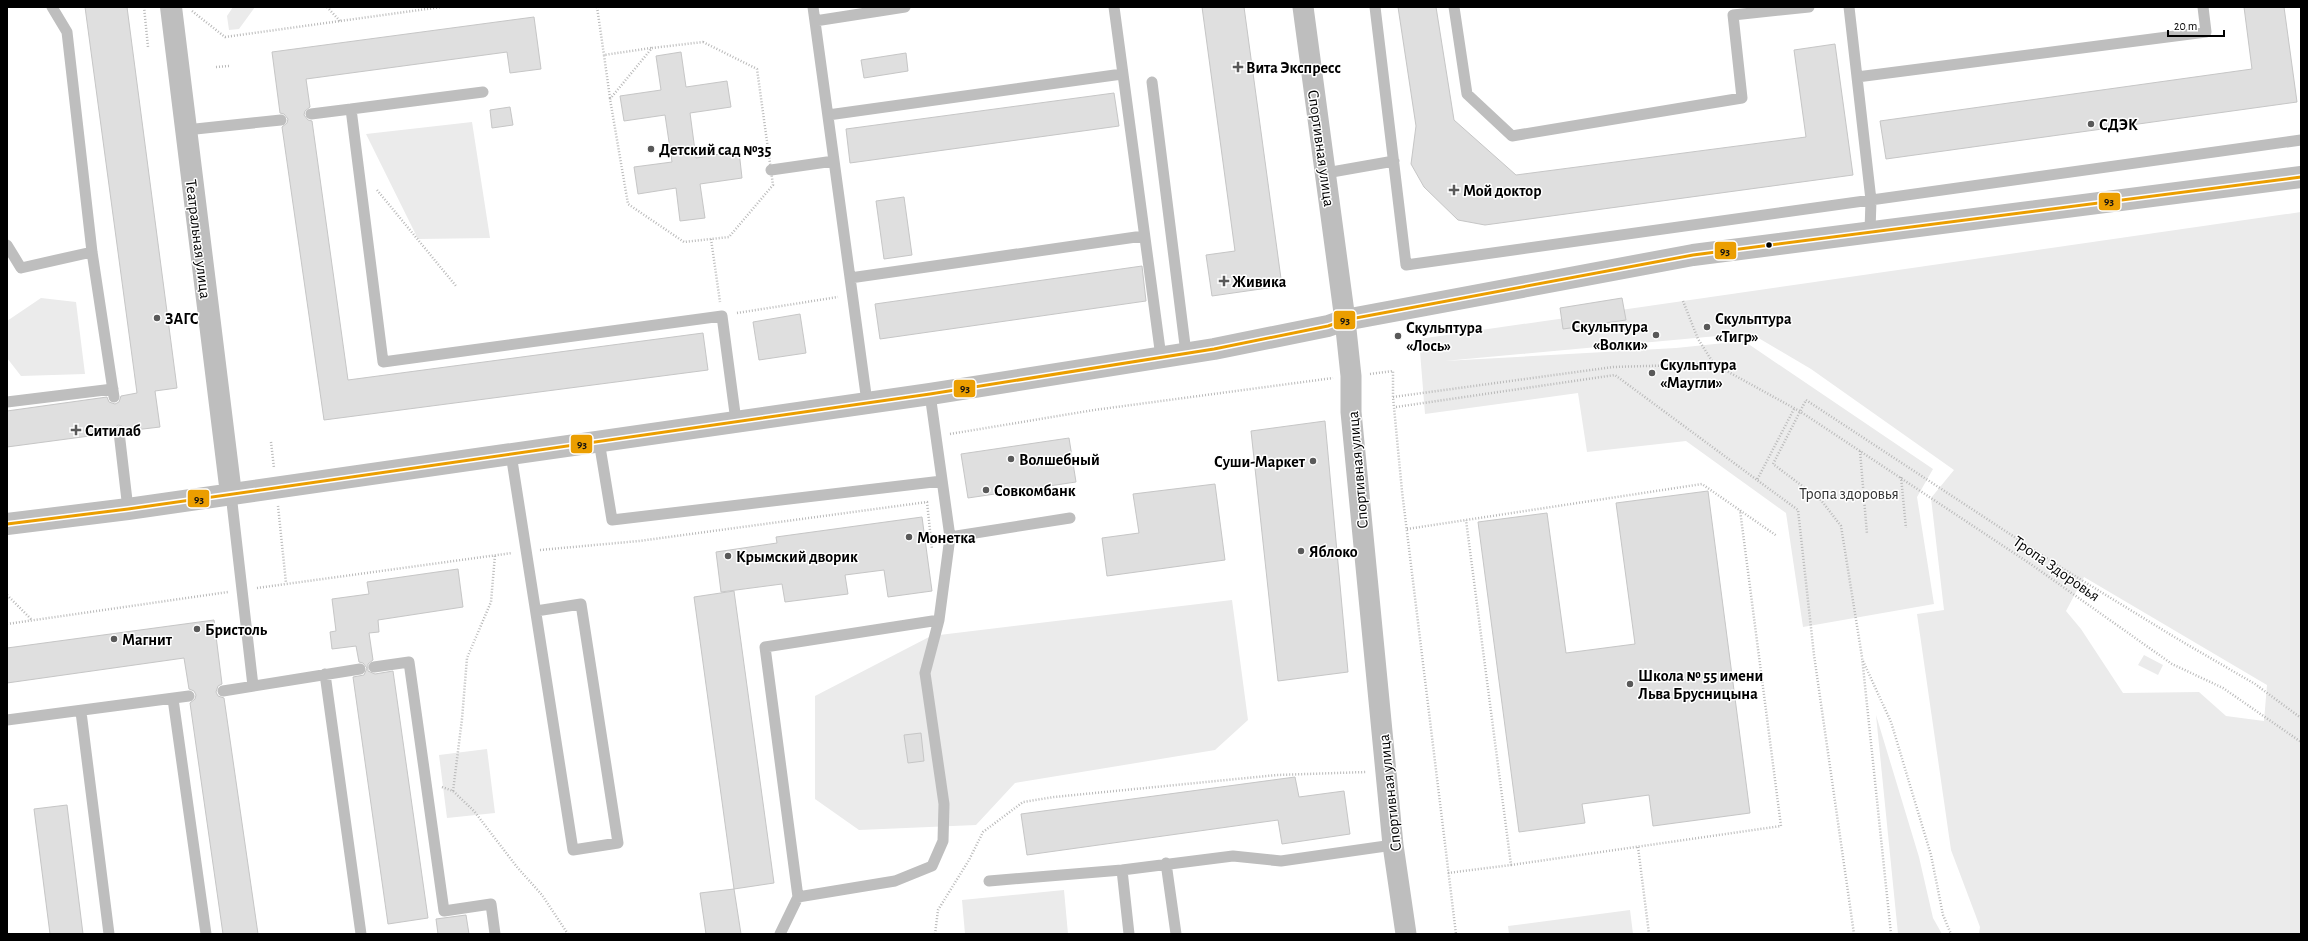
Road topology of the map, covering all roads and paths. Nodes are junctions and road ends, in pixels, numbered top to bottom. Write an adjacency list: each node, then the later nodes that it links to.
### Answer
1 (52, 7): 47 (lane)
2 (144, 7): 20 (path)
3 (171, 7): 34 (street, Театральная улица)
4 (187, 7): 18 (path)
5 (327, 7): 18 (path)
6 (441, 7): 18 (path)
7 (597, 7): 22 (path)
8 (813, 7): 19 (lane)
9 (905, 7): 19 (lane)
10 (1114, 7): 25 (lane)
11 (1303, 7): 40 (street, Спортивная улица)
12 (1375, 7): 37 (lane)
13 (1454, 7): 17 (lane)
14 (1809, 7): 17 (lane)
15 (1849, 7): 26 (lane)
16 (2203, 7): 26 (lane)
17 (1732, 11)
18 (340, 21)
19 (815, 21): 32 (lane)
20 (148, 47)
21 (652, 48): 22 (path); 29 (path); 39 (path)
22 (604, 55): 29 (path)
23 (229, 66): 24 (path)
24 (216, 67)
25 (1122, 74): 32 (lane); 44 (lane)
26 (1857, 77): 42 (lane)
27 (1152, 82): 54 (lane)
28 (483, 92): 30 (lane)
29 (610, 99): 45 (path)
30 (351, 109): 31 (lane); 38 (lane)
31 (311, 114)
32 (828, 115): 36 (lane)
33 (281, 120): 34 (lane)
34 (186, 130): 76 (street, Театральная улица)
35 (2301, 140): 42 (lane)
36 (834, 161): 39 (lane); 48 (lane)
37 (1394, 161): 40 (lane); 42 (lane)
38 (359, 168): 49 (path); 52 (lane)
39 (771, 170): 45 (path)
40 (1326, 173): 53 (street, Спортивная улица)
41 (2301, 177): 43 (street)
42 (1871, 200): 43 (lane)
43 (1870, 232): 53 (street)
44 (1143, 236): 48 (lane); 55 (lane)
45 (711, 239): 52 (path)
46 (7, 245): 47 (lane)
47 (92, 252): 60 (lane)
48 (850, 278): 50 (lane)
49 (456, 286)
50 (852, 295): 52 (path); 61 (lane)
51 (1683, 301): 56 (path)
52 (722, 316): 65 (lane)
53 (1345, 320): 54 (street); 57 (street, Спортивная улица)
54 (1186, 353): 55 (street)
55 (1161, 357): 58 (street)
56 (1714, 364): 59 (path); 63 (path, Тропа Здоровья)
57 (1350, 376): 59 (path); 67 (path); 109 (street, Спортивная улица)
58 (930, 394): 61 (street); 67 (lane)
59 (1393, 397): 62 (path)
60 (7, 402)
61 (867, 402): 65 (street)
62 (1396, 407): 73 (path); 83 (path)
63 (1794, 409): 64 (path, Тропа Здоровья); 73 (path)
64 (1801, 412): 70 (path, Тропа Здоровья); 97 (path); 106 (path)
65 (736, 421): 68 (street)
66 (119, 432): 77 (lane)
67 (936, 436): 74 (lane)
68 (599, 441): 71 (street); 74 (lane)
69 (271, 442): 75 (path)
70 (1860, 451): 72 (path, Тропа Здоровья); 84 (path)
71 (511, 454): 75 (street); 87 (lane)
72 (1901, 477): 82 (path); 108 (path, Тропа Здоровья)
73 (1758, 480): 132 (path)
74 (942, 481): 86 (lane)
75 (277, 488): 76 (street); 90 (path)
76 (231, 494): 77 (street); 91 (lane)
77 (128, 509): 81 (street)
78 (1740, 510): 80 (path); 85 (path); 113 (path)
79 (1070, 518): 86 (lane)
80 (1466, 520): 83 (path); 115 (path)
81 (7, 524)
82 (1906, 528)
83 (1407, 529): 117 (path)
84 (1867, 534)
85 (1777, 536)
86 (950, 537): 95 (lane)
87 (527, 551): 88 (path); 89 (path); 93 (lane)
88 (495, 555): 90 (path); 111 (path)
89 (933, 557)
90 (286, 583): 91 (path)
91 (242, 590): 94 (path); 101 (lane)
92 (7, 595): 94 (path)
93 (536, 611): 93 (lane)
94 (32, 620): 96 (path)
95 (938, 620): 119 (lane); 119 (lane)
96 (7, 624)
97 (1862, 657): 133 (path); 134 (path)
98 (374, 667): 110 (lane)
99 (360, 669): 100 (lane)
100 (325, 674): 101 (lane); 122 (lane)
101 (253, 686): 102 (lane)
102 (223, 691)
103 (190, 696): 104 (lane)
104 (173, 699): 105 (lane); 121 (lane)
105 (81, 712): 107 (lane); 120 (lane)
106 (2301, 718)
107 (7, 720)
108 (2301, 742)
109 (1387, 771): 112 (street, Спортивная улица); 126 (path)
110 (426, 782): 111 (path); 123 (lane)
111 (452, 791): 124 (path)
112 (1394, 845): 114 (lane); 129 (street, Спортивная улица)
113 (1638, 847): 115 (path); 131 (path)
114 (1166, 863): 116 (lane); 128 (lane)
115 (1511, 865): 117 (path)
116 (1122, 870): 118 (lane); 127 (lane)
117 (1448, 873): 130 (path)
118 (989, 880)
119 (798, 897): 125 (lane)
120 (109, 934)
121 (206, 934)
122 (361, 934)
123 (495, 934)
124 (568, 934)
125 (780, 934)
126 (935, 934)
127 (1129, 934)
128 (1176, 934)
129 (1406, 934)
130 (1456, 934)
131 (1649, 934)
132 (1854, 934)
133 (1891, 934)
134 (1951, 934)

